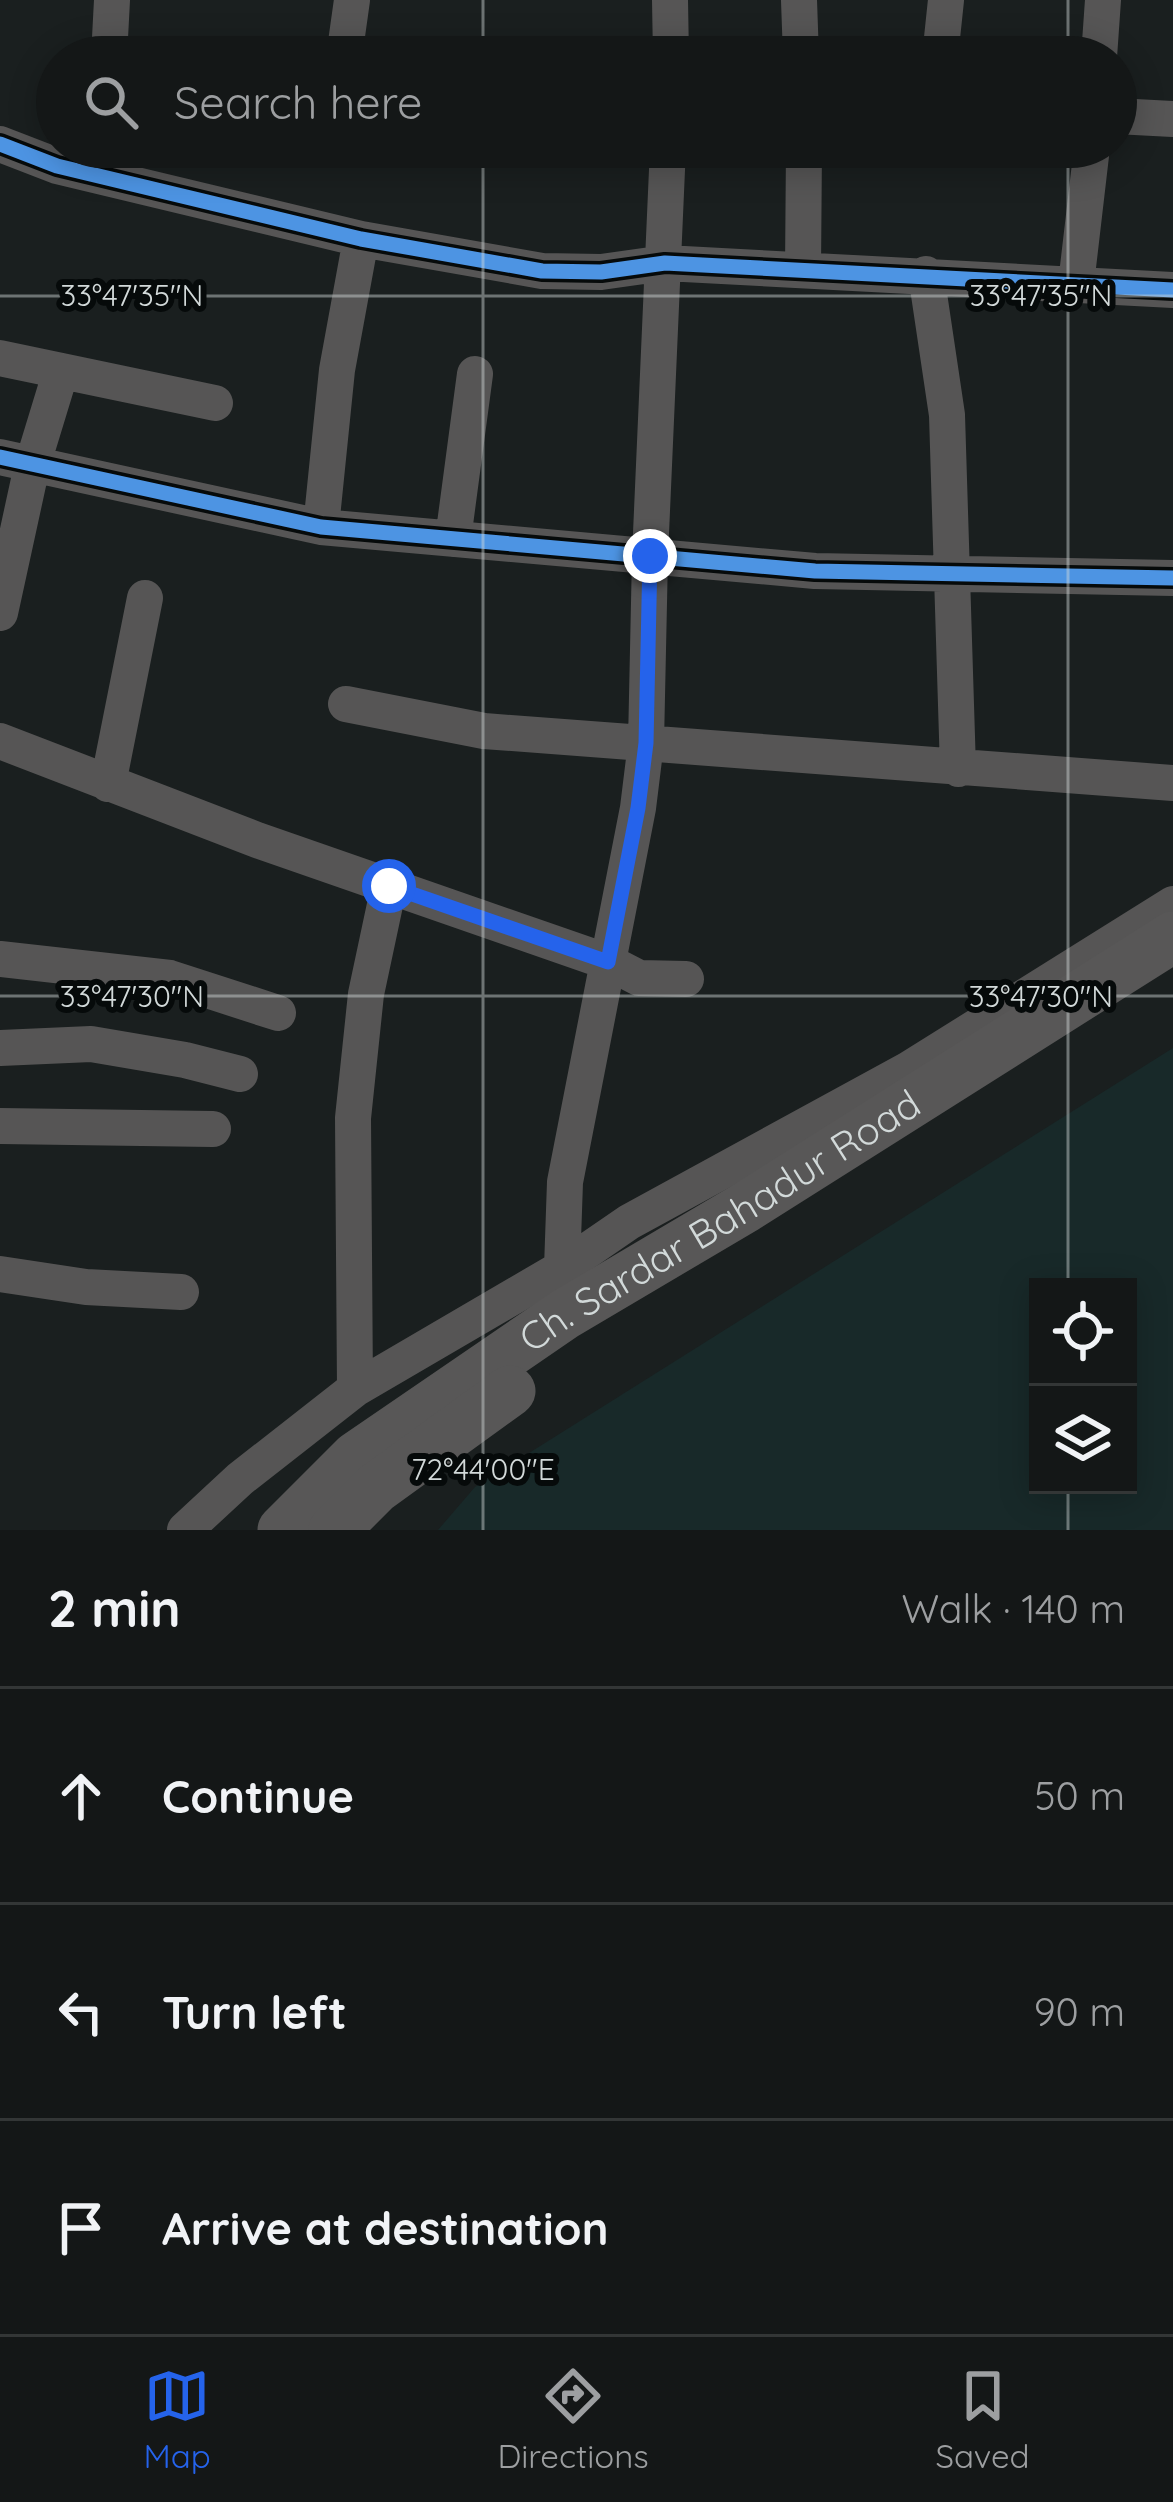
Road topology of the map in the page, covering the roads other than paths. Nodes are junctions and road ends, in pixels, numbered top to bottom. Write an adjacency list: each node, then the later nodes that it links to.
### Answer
1 (112, 0): 7 (street)
2 (352, 0): 8 (street)
3 (670, 0): 9 (street)
4 (799, 0): 10 (street)
5 (946, 0): 11 (street)
6 (1103, 0): 12 (street)
7 (110, 36)
8 (347, 36)
9 (670, 36)
10 (800, 36)
11 (942, 36)
12 (1100, 36)
13 (1137, 117): 14 (street)
14 (1173, 119)
15 (0, 144): 16 (street)
16 (36, 158)
17 (65, 168): 21 (street)
18 (667, 168): 22 (street)
19 (803, 168): 23 (street)
20 (1089, 168): 25 (street)
21 (361, 239): 22 (street); 32 (street)
22 (665, 262): 23 (street); 34 (street)
23 (803, 270): 24 (street)
24 (926, 274): 25 (street); 35 (street)
25 (1076, 284): 26 (street)
26 (1173, 290)
27 (0, 358): 28 (street)
28 (61, 371): 30 (street); 31 (street)
29 (475, 374): 33 (street)
30 (215, 403)
31 (16, 462): 32 (street); 38 (street)
32 (321, 527): 33 (street)
33 (453, 538): 34 (street)
34 (650, 556): 35 (street); 41 (street)
35 (951, 573): 36 (street); 42 (street)
36 (1173, 578)
37 (146, 598): 44 (street)
38 (0, 613)
39 (346, 704): 41 (street)
40 (0, 741): 44 (street)
41 (646, 743): 42 (street); 49 (street)
42 (958, 769): 43 (street)
43 (1173, 783)
44 (108, 784): 45 (street)
45 (389, 886): 49 (street); 60 (street)
46 (1173, 904): 58 (street)
47 (1173, 937): 58 (main road, Ch. Sardar Bahadur Road)
48 (0, 959): 52 (street)
49 (608, 962): 51 (street); 58 (street)
50 (1173, 978): 63 (main road, Ch. Sardar Bahadur Road)
51 (686, 980)
52 (278, 1013)
53 (0, 1048): 54 (street)
54 (240, 1074)
55 (0, 1126): 56 (street)
56 (213, 1129)
57 (0, 1274): 59 (street)
58 (564, 1291): 60 (street); 62 (main road, Ch. Sardar Bahadur Road)
59 (181, 1292)
60 (355, 1389): 61 (street)
61 (185, 1530)
62 (283, 1530)
63 (334, 1530)

